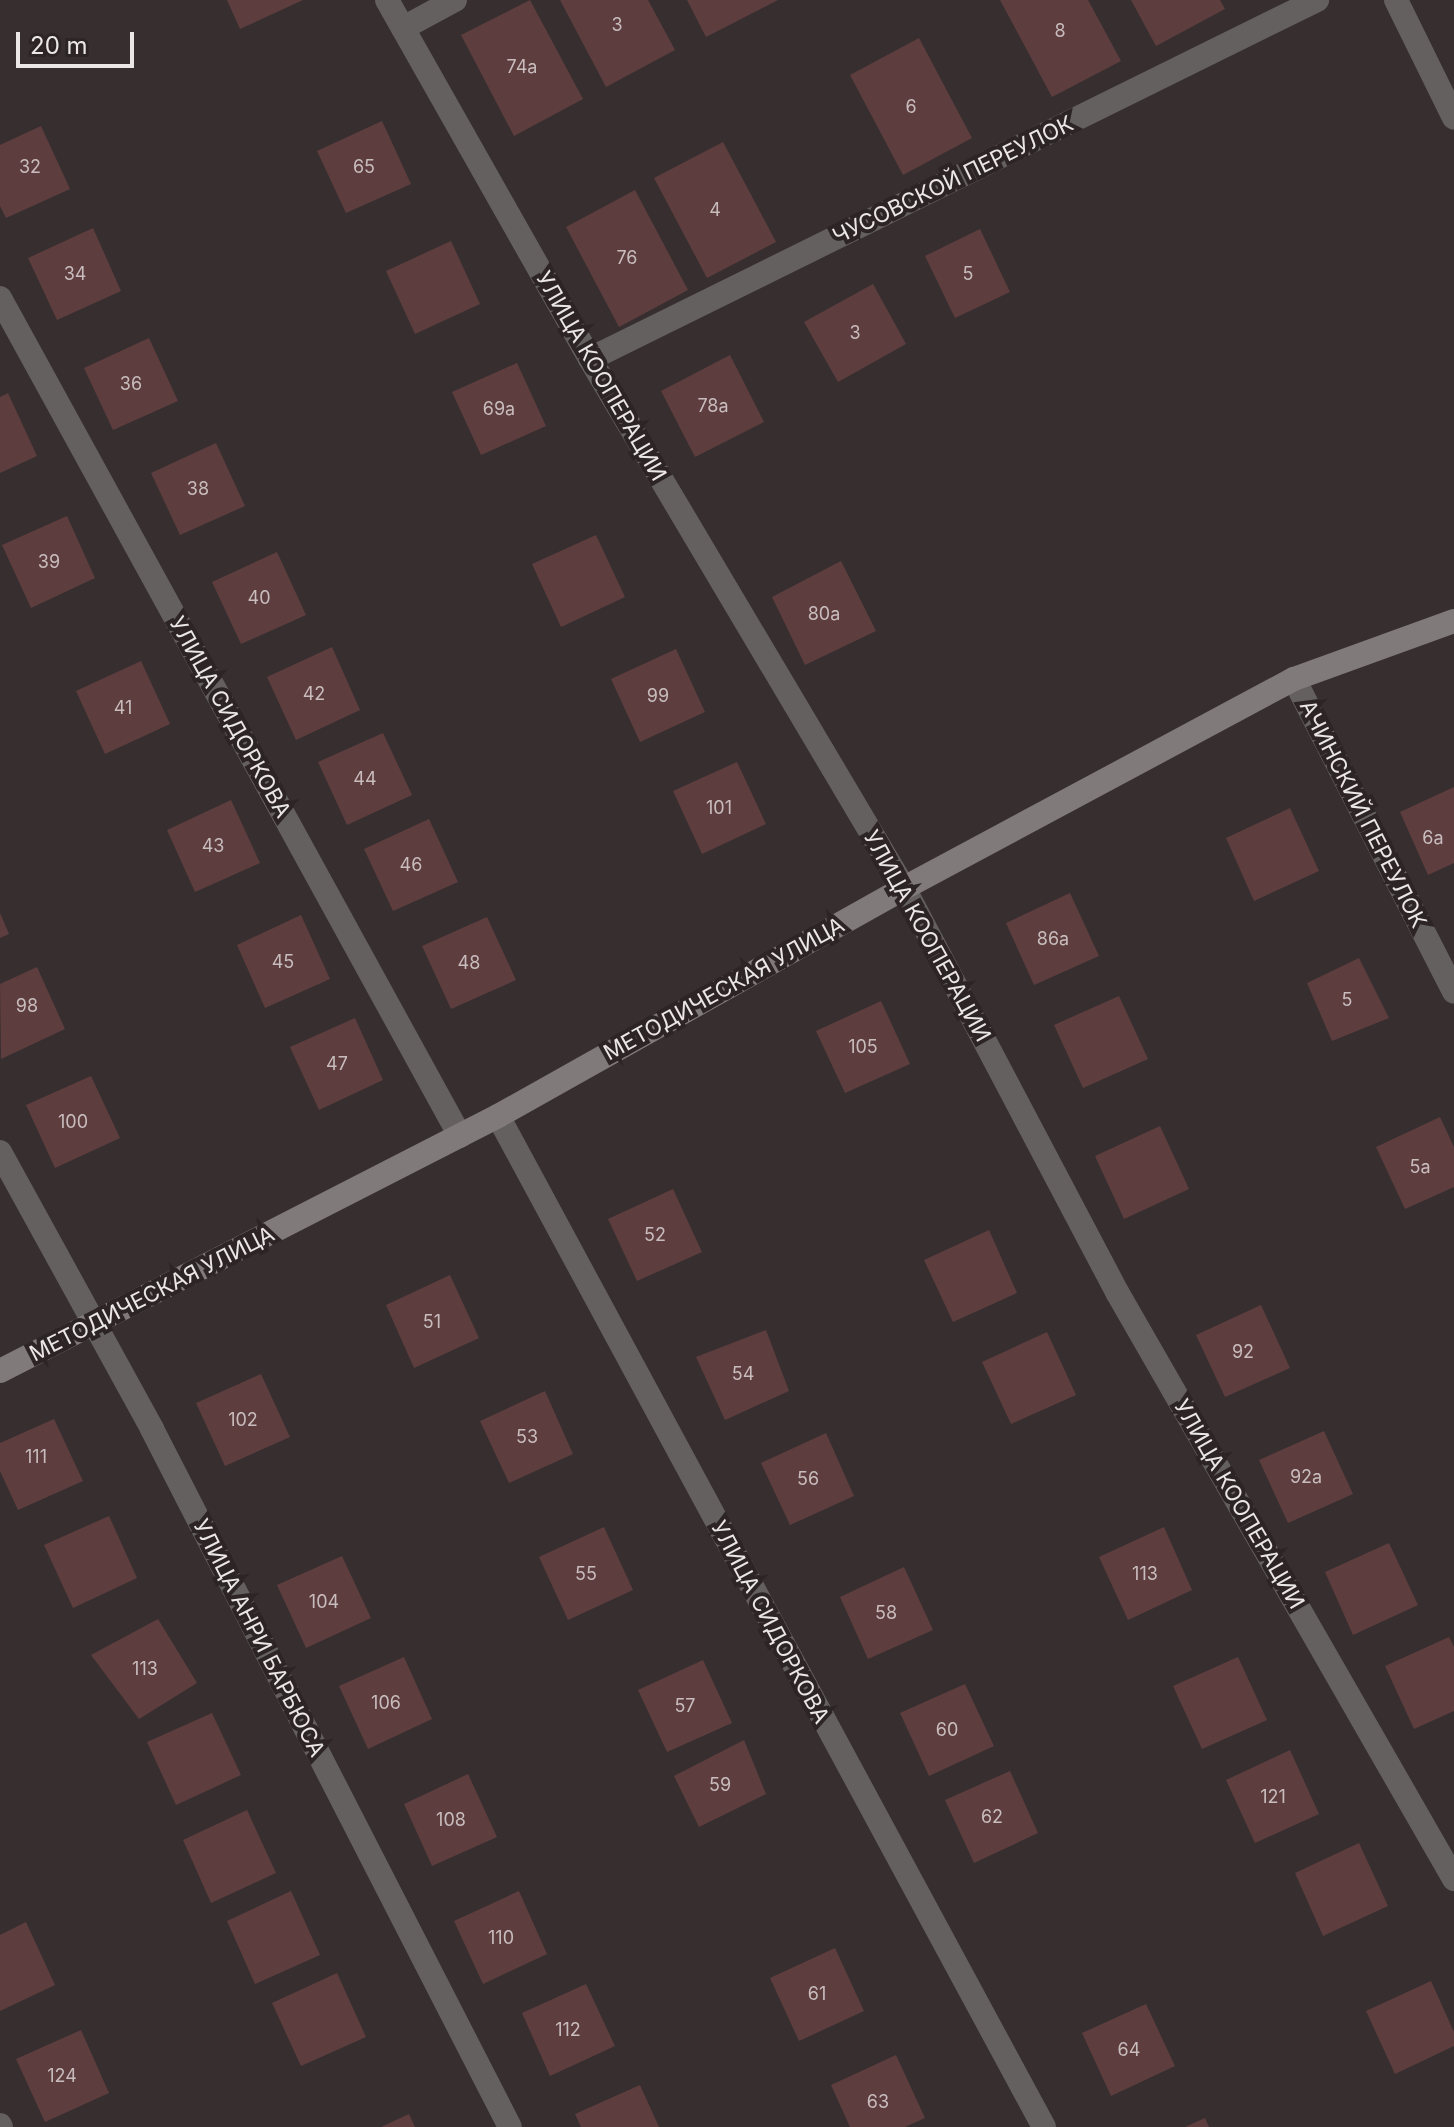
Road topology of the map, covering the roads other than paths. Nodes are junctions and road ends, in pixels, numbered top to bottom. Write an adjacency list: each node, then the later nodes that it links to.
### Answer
1 (387, 0): 5 (street, УЛИЦА КООПЕРАЦИИ)
2 (455, 0): 5 (street)
3 (1317, 0): 8 (street, ЧУСОВСКОЙ ПЕРЕУЛОК)
4 (1396, 0): 6 (street)
5 (403, 28): 8 (street, УЛИЦА КООПЕРАЦИИ)
6 (1454, 118)
7 (0, 298): 14 (street, УЛИЦА СИДОРКОВА)
8 (590, 359): 11 (street, УЛИЦА КООПЕРАЦИИ)
9 (1454, 621): 10 (main road, МЕТОДИЧЕСКАЯ УЛИЦА)
10 (1294, 679): 11 (main road, МЕТОДИЧЕСКАЯ УЛИЦА); 12 (street, АЧИНСКИЙ ПЕРЕУЛОК)
11 (904, 888): 13 (main road, МЕТОДИЧЕСКАЯ УЛИЦА); 18 (street, УЛИЦА КООПЕРАЦИИ)
12 (1454, 991)
13 (498, 1116): 14 (main road, МЕТОДИЧЕСКАЯ УЛИЦА); 20 (street, УЛИЦА СИДОРКОВА)
14 (460, 1136): 16 (main road, МЕТОДИЧЕСКАЯ УЛИЦА)
15 (0, 1152): 16 (street, УЛИЦА АНРИ БАРБЮСА)
16 (91, 1326): 17 (main road, МЕТОДИЧЕСКАЯ УЛИЦА); 19 (street, УЛИЦА АНРИ БАРБЮСА)
17 (0, 1371)
18 (1454, 1879)
19 (510, 2127)
20 (1044, 2127)

